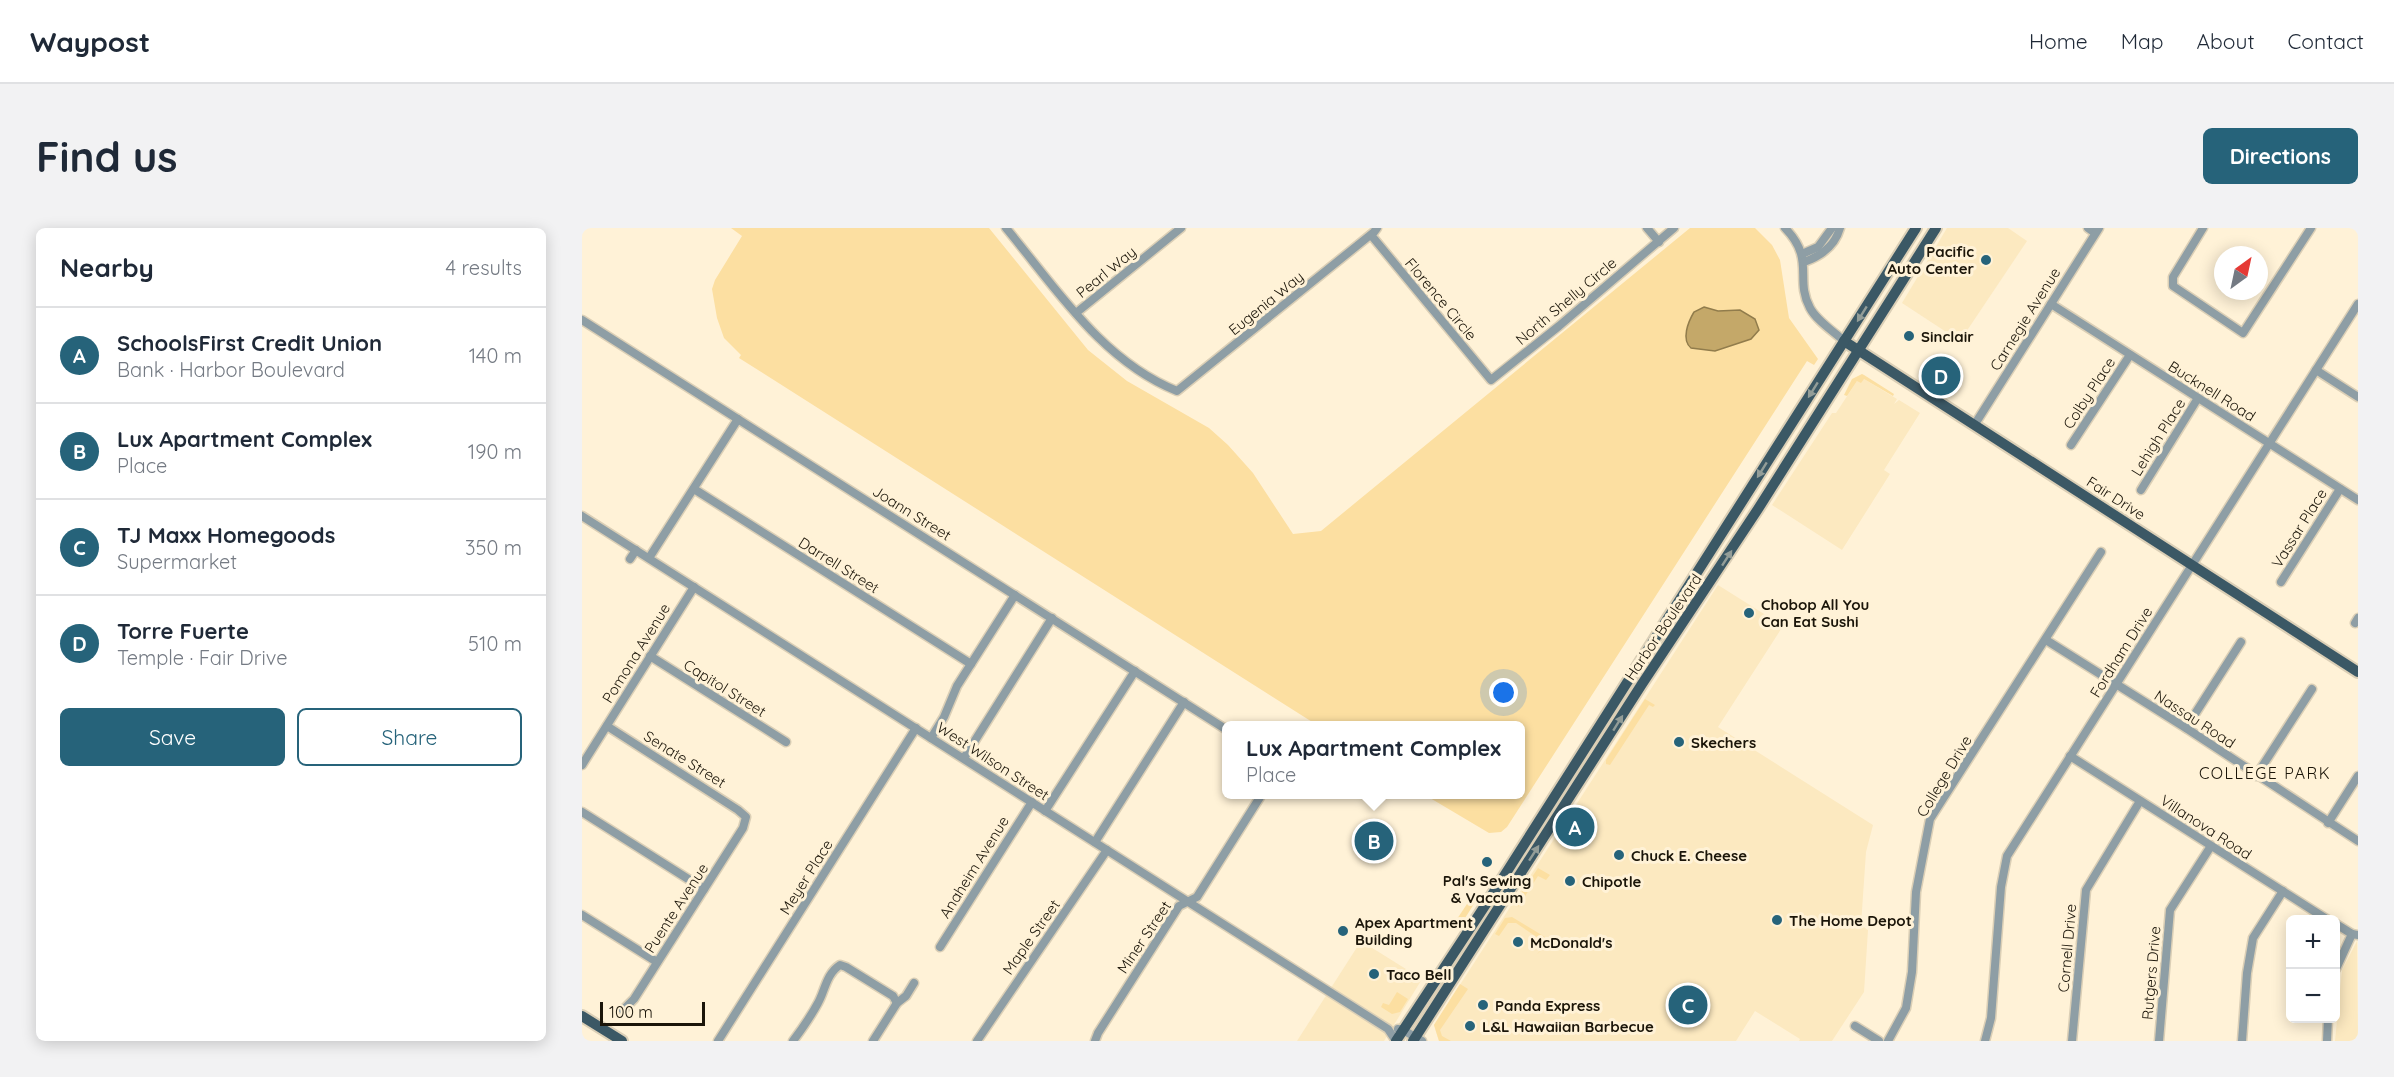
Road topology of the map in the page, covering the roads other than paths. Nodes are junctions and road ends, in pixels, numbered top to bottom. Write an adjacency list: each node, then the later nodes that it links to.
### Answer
1 (1006, 228): 18 (street)
2 (1181, 228): 18 (street, Pearl Way)
3 (1647, 228): 14 (street)
4 (1674, 228): 14 (street, North Shelly Circle)
5 (1785, 228): 15 (street)
6 (1840, 228): 13 (street)
7 (1916, 228): 20 (main road, Harbor Boulevard, one-way to 20)
8 (1936, 228): 21 (main road, Harbor Boulevard)
9 (2203, 228): 10 (street)
10 (2311, 228)
11 (2094, 230): 16 (street, Carnegie Avenue)
12 (1374, 231): 18 (street, Eugenia Way); 24 (street, Florence Circle)
13 (1830, 235): 15 (street)
14 (1659, 242): 24 (street, North Shelly Circle)
15 (1803, 258): 20 (street)
16 (2051, 304): 22 (street, Bucknell Road); 28 (street, Carnegie Avenue)
17 (2358, 304): 23 (street, Fordham Drive)
18 (1076, 314)
19 (582, 320): 27 (street, Joann Street)
20 (1844, 341): 21 (main road, Fair Drive); 93 (main road, Harbor Boulevard, one-way to 93)
21 (1858, 351): 28 (main road, Fair Drive); 94 (main road, Harbor Boulevard, one-way to 21)
22 (2130, 355): 26 (street, Bucknell Road); 30 (street, Colby Place)
23 (2316, 370): 25 (street); 29 (street, Fordham Drive)
24 (1491, 380)
25 (2358, 397)
26 (2198, 399): 29 (street, Bucknell Road); 33 (street, Lehigh Place)
27 (738, 419): 31 (street); 43 (street, Joann Street)
28 (1975, 424): 40 (main road, Fair Drive)
29 (2270, 443): 32 (street, Bucknell Road); 40 (street, Fordham Drive)
30 (2071, 446)
31 (694, 489): 38 (street); 48 (street, Darrell Street)
32 (2340, 489): 34 (street, Bucknell Road); 41 (street, Vassar Place)
33 (2141, 490)
34 (2358, 500)
35 (582, 516): 36 (street, West Wilson Street)
36 (636, 550): 38 (street, West Wilson Street); 39 (street)
37 (2101, 552): 45 (street, College Drive)
38 (649, 558): 42 (street, West Wilson Street)
39 (630, 559)
40 (2192, 565): 50 (main road, Fair Drive); 51 (street, Fordham Drive)
41 (2281, 582)
42 (694, 587): 47 (street, Pomona Avenue); 56 (street, West Wilson Street)
43 (1015, 595): 44 (street, Joann Street); 48 (street)
44 (1052, 618): 49 (street, Joann Street); 61 (street)
45 (2046, 640): 51 (street, Nassau Road); 103 (street, College Drive)
46 (2241, 642): 57 (street)
47 (650, 656): 54 (street, Pomona Avenue); 59 (street, Capitol Street)
48 (971, 664): 58 (street)
49 (1135, 671): 53 (street, Joann Street); 68 (street)
50 (2358, 672)
51 (2116, 684): 57 (street, Nassau Road); 60 (street, Fordham Drive)
52 (2312, 689): 63 (street)
53 (1184, 702): 55 (street, Joann Street); 72 (street)
54 (607, 726): 62 (street, Pomona Avenue); 70 (street, Senate Street)
55 (1222, 727)
56 (916, 728): 58 (street, West Wilson Street); 96 (street, Meyer Place)
57 (2186, 729): 63 (street, Nassau Road)
58 (931, 738): 61 (street, West Wilson Street)
59 (786, 742)
60 (2070, 756): 66 (street, Villanova Road); 104 (street, Fordham Drive)
61 (964, 758): 67 (street, West Wilson Street)
62 (582, 765)
63 (2256, 776): 71 (street, Nassau Road)
64 (2358, 776): 71 (street)
65 (1259, 799): 78 (street, Miner Street)
66 (2140, 801): 74 (street, Villanova Road); 105 (street, Cornell Drive)
67 (1032, 802): 68 (street, West Wilson Street); 83 (street, Anaheim Avenue)
68 (1046, 811): 72 (street, West Wilson Street)
69 (582, 812): 76 (street)
70 (747, 817): 76 (street, Puente Avenue)
71 (2328, 823): 73 (street, Nassau Road)
72 (1095, 842): 75 (street, West Wilson Street)
73 (2358, 842)
74 (2211, 846): 77 (street, Villanova Road); 106 (street, Rutgers Drive)
75 (1107, 850): 78 (street, West Wilson Street); 99 (street, Maple Street)
76 (704, 888): 84 (street, Puente Avenue)
77 (2283, 891): 80 (street, Villanova Road); 107 (street)
78 (1188, 902): 92 (street, West Wilson Street); 100 (street, Miner Street)
79 (582, 915): 84 (street)
80 (2320, 915)
81 (2340, 926): 82 (street)
82 (2355, 934): 85 (street)
83 (939, 947)
84 (657, 962): 88 (street, Puente Avenue)
85 (2340, 962)
86 (914, 983): 87 (street)
87 (897, 1003): 97 (street); 98 (street)
88 (623, 1010)
89 (582, 1016): 95 (main road)
90 (2328, 1023): 108 (street)
91 (1855, 1026): 102 (street)
92 (1388, 1029): 93 (street, West Wilson Street); 101 (street, West Wilson Street)
93 (1403, 1030): 94 (street, West Wilson Street); 101 (main road, Harbor Boulevard)
94 (1417, 1040)
95 (622, 1041)
96 (718, 1041)
97 (794, 1041)
98 (873, 1041)
99 (977, 1041)
100 (1095, 1041)
101 (1396, 1041)
102 (1879, 1041)
103 (1888, 1041)
104 (1985, 1041)
105 (2072, 1041)
106 (2159, 1041)
107 (2242, 1041)
108 (2327, 1041)

